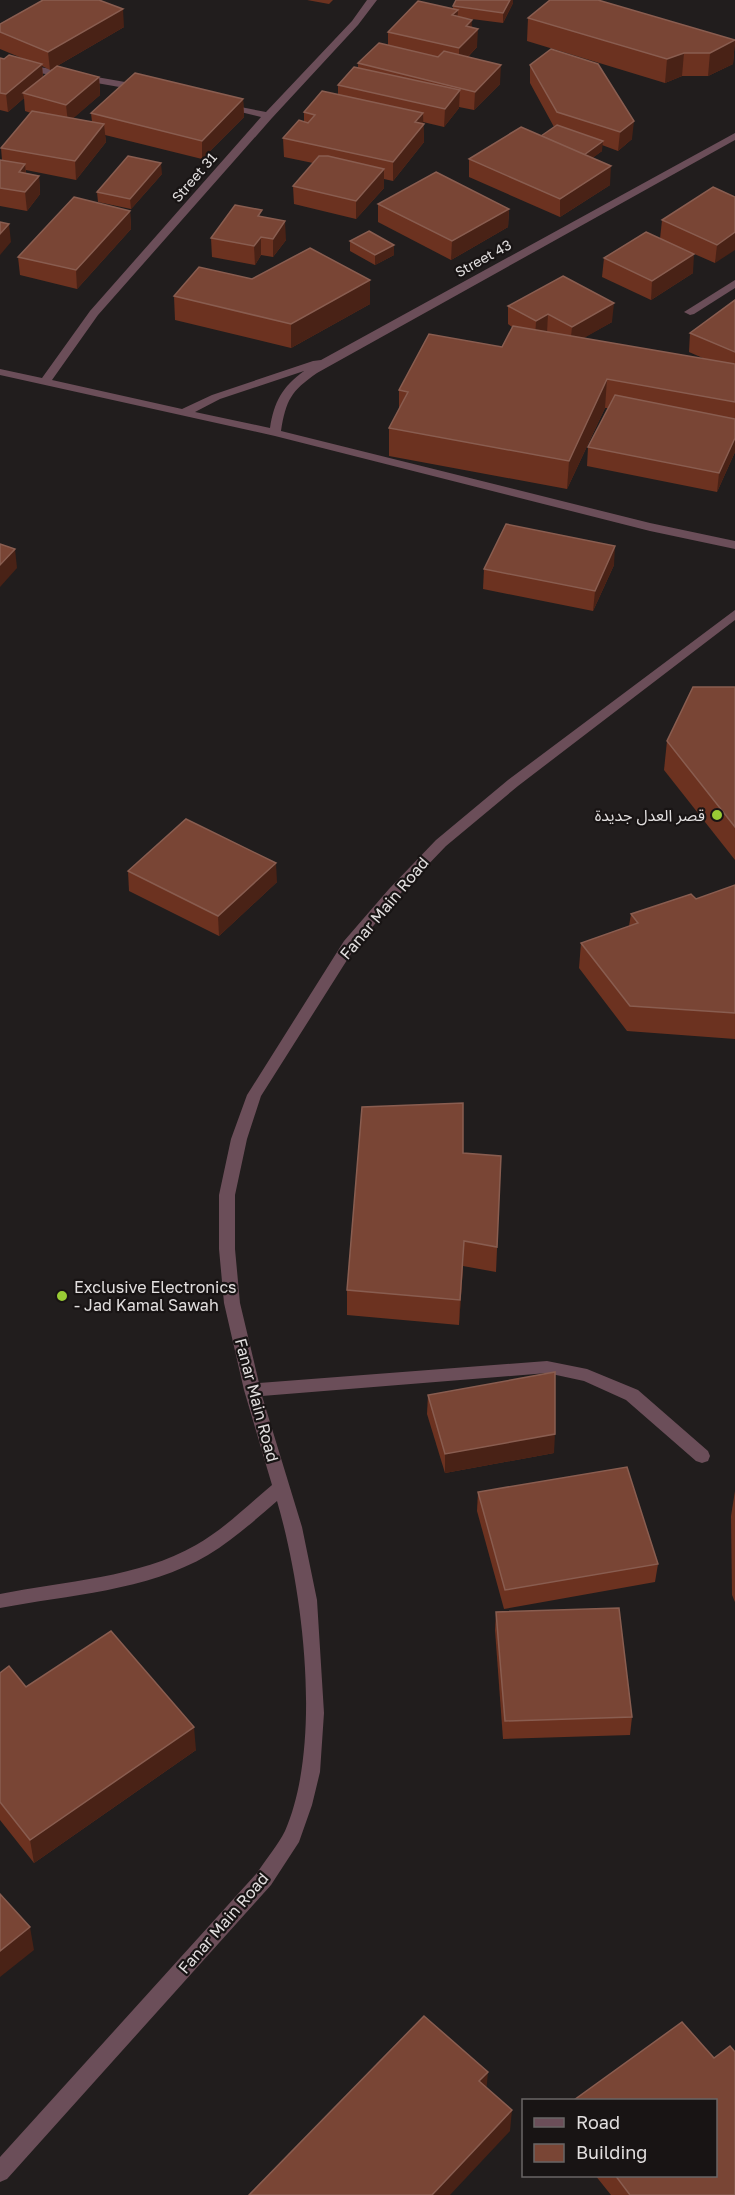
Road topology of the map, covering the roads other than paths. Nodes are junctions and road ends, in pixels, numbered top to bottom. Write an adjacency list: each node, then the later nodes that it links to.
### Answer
1 (372, 0): 5 (street, Street 31)
2 (0, 63): 3 (street)
3 (152, 90)
4 (208, 102): 5 (street)
5 (268, 116): 11 (street, Street 31)
6 (735, 136): 9 (street, Street 43)
7 (735, 283): 8 (street)
8 (690, 312)
9 (334, 357): 12 (street); 13 (street, Street 43)
10 (0, 372): 11 (street)
11 (46, 380): 12 (street)
12 (183, 412): 13 (street)
13 (275, 433): 14 (street)
14 (735, 545)
15 (735, 614): 16 (street, Fanar Main Road)
16 (252, 1390): 17 (street); 18 (street, Fanar Main Road)
17 (702, 1455)
18 (281, 1488): 19 (street); 20 (street, Fanar Main Road)
19 (0, 1601)
20 (0, 2172)

